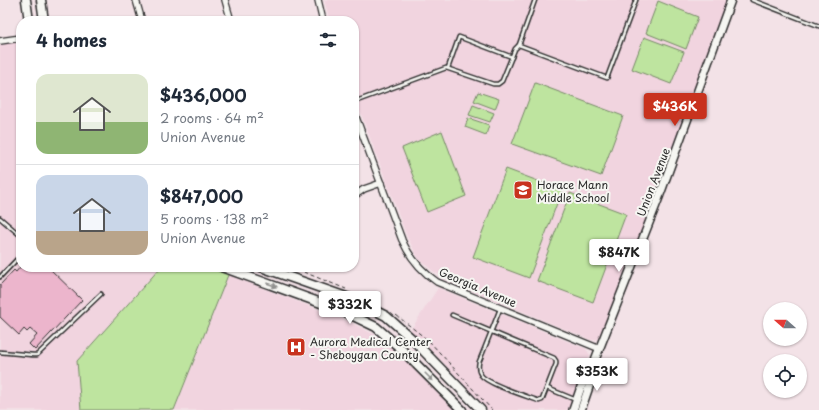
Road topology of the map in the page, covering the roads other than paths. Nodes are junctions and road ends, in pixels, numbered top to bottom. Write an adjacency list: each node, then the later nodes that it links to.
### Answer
1 (26, 0): 11 (main road)
2 (41, 0): 12 (main road)
3 (136, 0): 13 (street)
4 (225, 0): 14 (street)
5 (318, 0): 15 (street)
6 (535, 0): 19 (lane)
7 (636, 0): 19 (lane)
8 (731, 0): 36 (street, Union Avenue)
9 (752, 0): 10 (lane)
10 (761, 2): 16 (lane)
11 (28, 16)
12 (43, 16)
13 (141, 16)
14 (230, 16)
15 (322, 16)
16 (819, 26)
17 (16, 39): 18 (street)
18 (0, 41)
19 (519, 45): 20 (lane)
20 (512, 57): 21 (lane); 21 (lane)
21 (448, 68): 22 (lane)
22 (359, 100)
23 (359, 126): 24 (street, Georgia Avenue)
24 (380, 183): 25 (street); 33 (street, Georgia Avenue)
25 (359, 192)
26 (0, 218): 27 (lane)
27 (16, 232)
28 (16, 260): 31 (lane)
29 (236, 272): 41 (main road, one-way to 41)
30 (276, 272): 42 (main road)
31 (0, 277)
32 (101, 294): 37 (lane)
33 (501, 308): 35 (lane); 36 (street, Georgia Avenue)
34 (452, 315): 35 (lane)
35 (491, 332): 39 (lane); 39 (lane)
36 (600, 349): 38 (street, Union Avenue)
37 (0, 352)
38 (591, 370): 40 (street, Union Avenue); 44 (street, Union Avenue)
39 (547, 388): 40 (lane)
40 (576, 400): 43 (street, Union Avenue)
41 (462, 410)
42 (481, 410)
43 (573, 410)
44 (581, 410)

